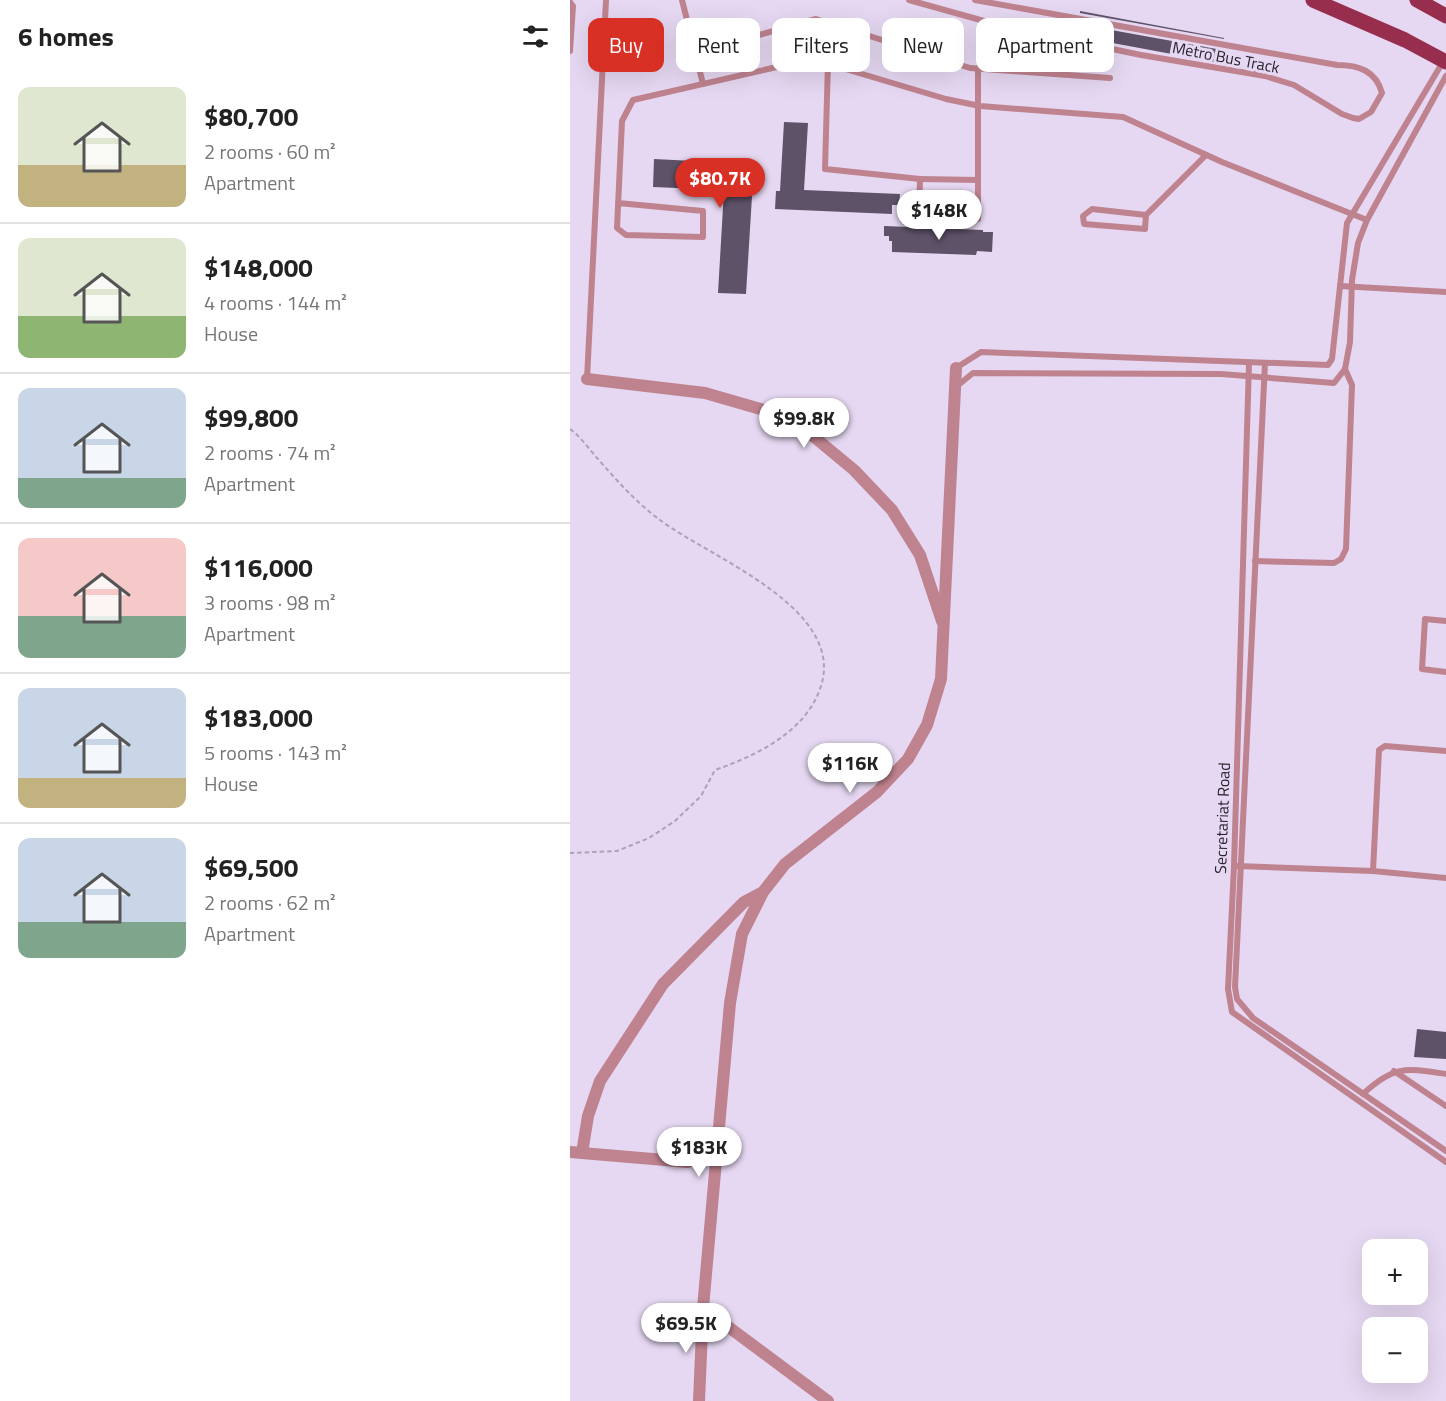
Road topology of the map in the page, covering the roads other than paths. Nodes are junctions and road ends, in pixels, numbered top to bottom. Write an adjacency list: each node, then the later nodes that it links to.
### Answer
1 (606, 0): 37 (lane)
2 (682, 0): 19 (lane)
3 (909, 0): 4 (lane, Metro Bus Track)
4 (975, 0)
5 (1313, 0): 10 (main road)
6 (1417, 0): 8 (main road)
7 (570, 2): 9 (lane)
8 (1446, 16)
9 (570, 51)
10 (1445, 64): 25 (lane); 27 (lane)
11 (976, 67): 17 (lane)
12 (772, 68): 17 (lane)
13 (828, 72): 22 (lane)
14 (860, 72): 20 (lane)
15 (978, 72): 20 (lane)
16 (1031, 72): 18 (lane)
17 (751, 73): 19 (lane)
18 (1110, 78)
19 (703, 84): 24 (lane)
20 (980, 106): 21 (lane); 23 (lane)
21 (1206, 155): 25 (lane); 26 (lane)
22 (920, 179): 23 (lane); 23 (lane)
23 (978, 180)
24 (618, 203): 24 (lane)
25 (1353, 213): 27 (lane); 29 (lane)
26 (1146, 214): 26 (lane)
27 (1366, 220): 28 (lane)
28 (1352, 285): 29 (lane); 30 (lane); 34 (lane)
29 (1340, 286): 32 (lane)
30 (1446, 292)
31 (1249, 363): 32 (lane); 33 (lane); 35 (lane, Secretariat Road)
32 (1265, 363): 36 (lane, Secretariat Road)
33 (956, 368): 38 (street)
34 (1346, 369): 36 (lane); 39 (lane)
35 (1248, 376): 36 (lane); 38 (lane); 44 (lane, Secretariat Road)
36 (1264, 376): 39 (lane, Secretariat Road)
37 (587, 379): 41 (street)
38 (954, 390): 41 (street)
39 (1255, 561): 44 (lane, Secretariat Road)
40 (1446, 621): 42 (lane)
41 (945, 628): 47 (street)
42 (1446, 672)
43 (1446, 751): 45 (lane)
44 (1238, 866): 45 (lane); 50 (lane, Secretariat Road); 55 (lane, Secretariat Road)
45 (1373, 871): 46 (lane)
46 (1446, 878)
47 (763, 892): 53 (street); 56 (street)
48 (1394, 1071): 49 (lane); 50 (lane); 51 (lane)
49 (1446, 1074)
50 (1363, 1094): 52 (lane, Secretariat Road)
51 (1446, 1106)
52 (1446, 1151)
53 (576, 1153): 54 (street)
54 (688, 1162)
55 (1446, 1162)
56 (703, 1308): 57 (street); 58 (street)
57 (699, 1401)
58 (828, 1401)

